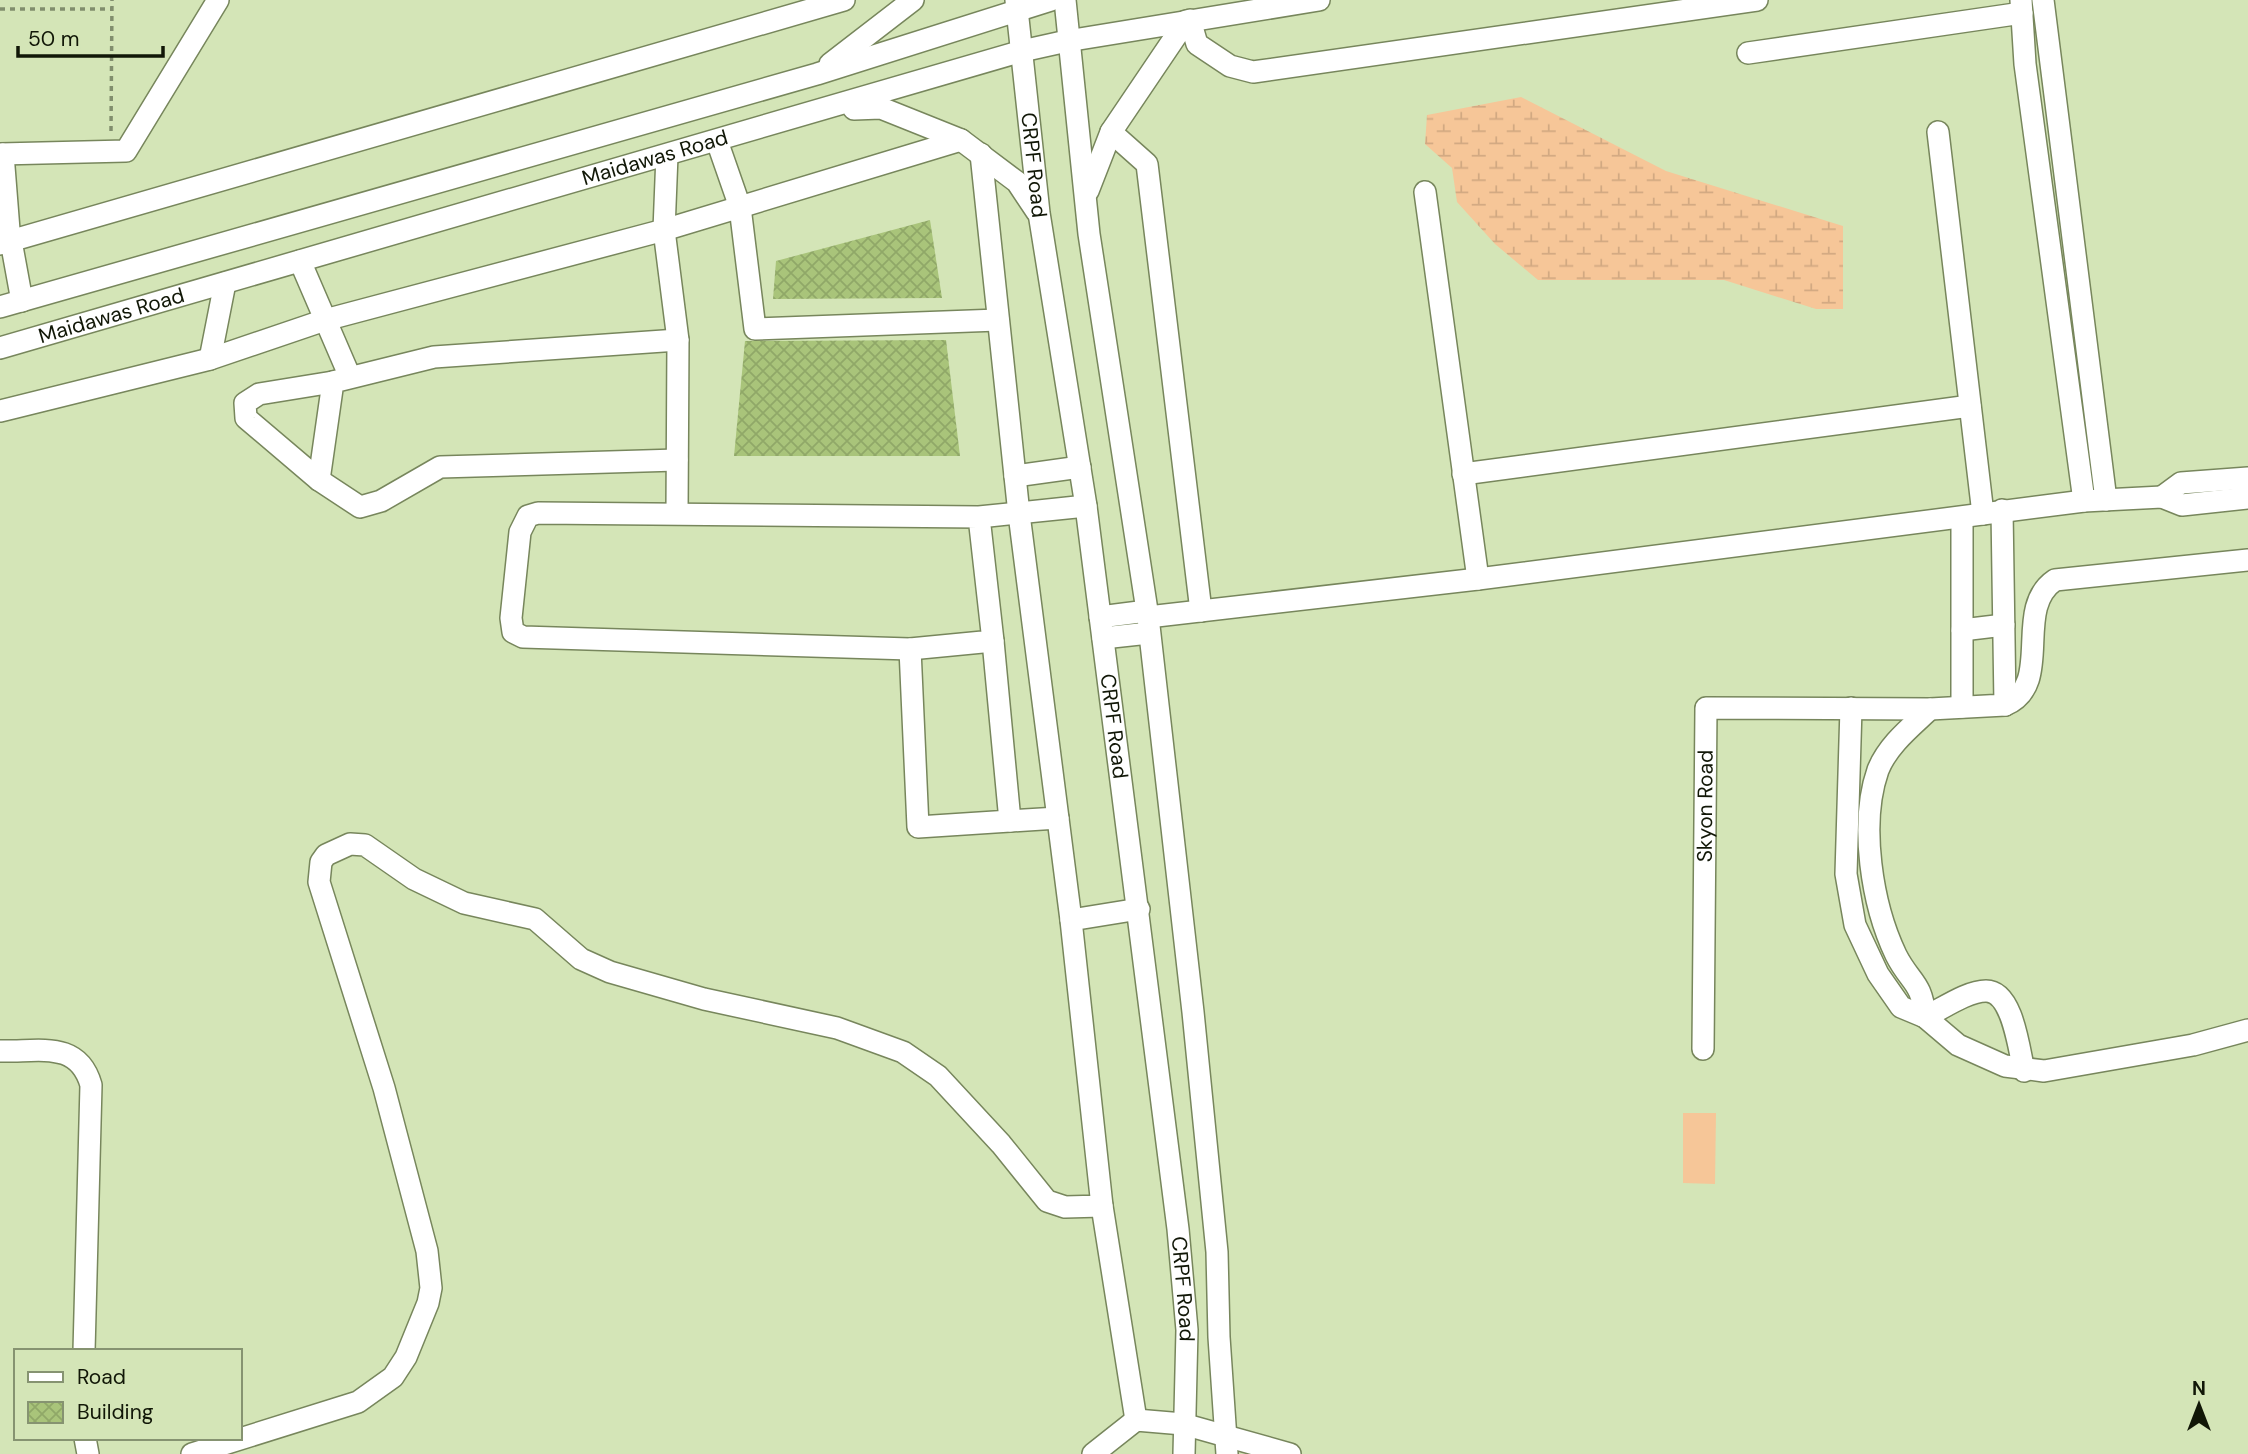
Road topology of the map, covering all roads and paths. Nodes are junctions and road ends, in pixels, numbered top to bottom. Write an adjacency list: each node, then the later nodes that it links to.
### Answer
1 (112, 0): 13 (path)
2 (218, 0): 26 (street)
3 (844, 0): 35 (street)
4 (913, 0): 20 (street)
5 (1051, 0): 10 (street, Maidawas Road)
6 (1065, 0): 15 (street)
7 (1319, 0): 14 (street, Maidawas Road)
8 (1757, 0): 14 (street)
9 (2043, 0): 18 (street)
10 (1017, 5): 16 (street, CRPF Road); 20 (street, Maidawas Road)
11 (2021, 6): 17 (street); 19 (street)
12 (0, 9): 13 (path)
13 (112, 9): 26 (path)
14 (1188, 20): 15 (street, Maidawas Road); 22 (street)
15 (1067, 41): 16 (street, Maidawas Road); 31 (street)
16 (1021, 51): 21 (street, Maidawas Road); 33 (street, CRPF Road)
17 (1748, 53)
18 (2048, 57): 19 (street); 56 (street)
19 (2025, 64): 57 (street)
20 (817, 74): 38 (street, Maidawas Road)
21 (822, 111): 24 (street); 25 (street, Maidawas Road)
22 (1111, 132): 31 (street); 65 (street)
23 (1938, 132): 46 (street)
24 (961, 140): 28 (street); 32 (street)
25 (717, 141): 29 (street, Maidawas Road); 32 (street)
26 (111, 151): 27 (street)
27 (1, 154): 35 (street)
28 (981, 154): 33 (street); 41 (street)
29 (667, 155): 34 (street); 36 (street, Maidawas Road)
30 (1424, 192): 50 (street)
31 (1086, 200): 66 (street)
32 (740, 207): 34 (street); 41 (street)
33 (1039, 213): 49 (street, CRPF Road)
34 (664, 230): 40 (street); 42 (street)
35 (5, 243): 38 (street)
36 (300, 261): 37 (street, Maidawas Road); 40 (street)
37 (225, 283): 43 (street, Maidawas Road); 44 (street)
38 (22, 301): 39 (street, Maidawas Road)
39 (0, 307)
40 (326, 320): 44 (street); 45 (street)
41 (998, 320): 51 (street)
42 (678, 340): 45 (street); 48 (street)
43 (0, 348)
44 (210, 359): 47 (street)
45 (341, 379): 53 (street); 53 (street)
46 (1970, 406): 50 (street); 61 (street)
47 (0, 411)
48 (677, 460): 53 (street); 59 (street)
49 (1080, 467): 51 (street); 58 (street, CRPF Road)
50 (1463, 474): 64 (street)
51 (1015, 476): 60 (street)
52 (2248, 478): 54 (street)
53 (319, 480)
54 (2162, 497): 55 (street); 56 (street)
55 (2248, 498)
56 (2106, 500): 57 (street)
57 (2084, 501): 61 (street)
58 (1086, 506): 60 (street); 68 (street, CRPF Road)
59 (677, 513): 62 (street); 71 (street)
60 (1019, 514): 62 (street); 76 (street)
61 (1982, 514): 64 (street); 67 (street); 69 (street)
62 (979, 517): 70 (street)
63 (2248, 560): 72 (street)
64 (1478, 579): 65 (street)
65 (1201, 611): 66 (street)
66 (1148, 620): 68 (street); 91 (street)
67 (2004, 625): 69 (street); 72 (street)
68 (1101, 628): 78 (street, CRPF Road)
69 (1962, 630): 73 (street)
70 (993, 641): 71 (street); 77 (street)
71 (910, 649): 77 (street)
72 (2005, 705): 73 (street, Skyon Road)
73 (1962, 707): 75 (street, Skyon Road)
74 (1851, 708): 75 (street, Skyon Road); 80 (street); 82 (street, Skyon Road)
75 (1930, 709): 80 (street)
76 (1058, 818): 77 (street); 79 (street)
77 (1010, 821)
78 (1139, 909): 79 (street); 88 (street, CRPF Road)
79 (1071, 920): 85 (street)
80 (1925, 1017): 84 (street); 84 (street)
81 (2248, 1030): 84 (street)
82 (1703, 1049)
83 (0, 1051): 86 (street)
84 (2024, 1071)
85 (1102, 1206): 87 (street); 89 (street)
86 (84, 1349)
87 (1136, 1420): 88 (street); 93 (street)
88 (1184, 1424): 91 (street); 94 (street, CRPF Road)
89 (242, 1438)
90 (237, 1440): 92 (street)
91 (1227, 1446): 95 (street)
92 (192, 1454)
93 (1093, 1454)
94 (1184, 1454)
95 (1290, 1454)

